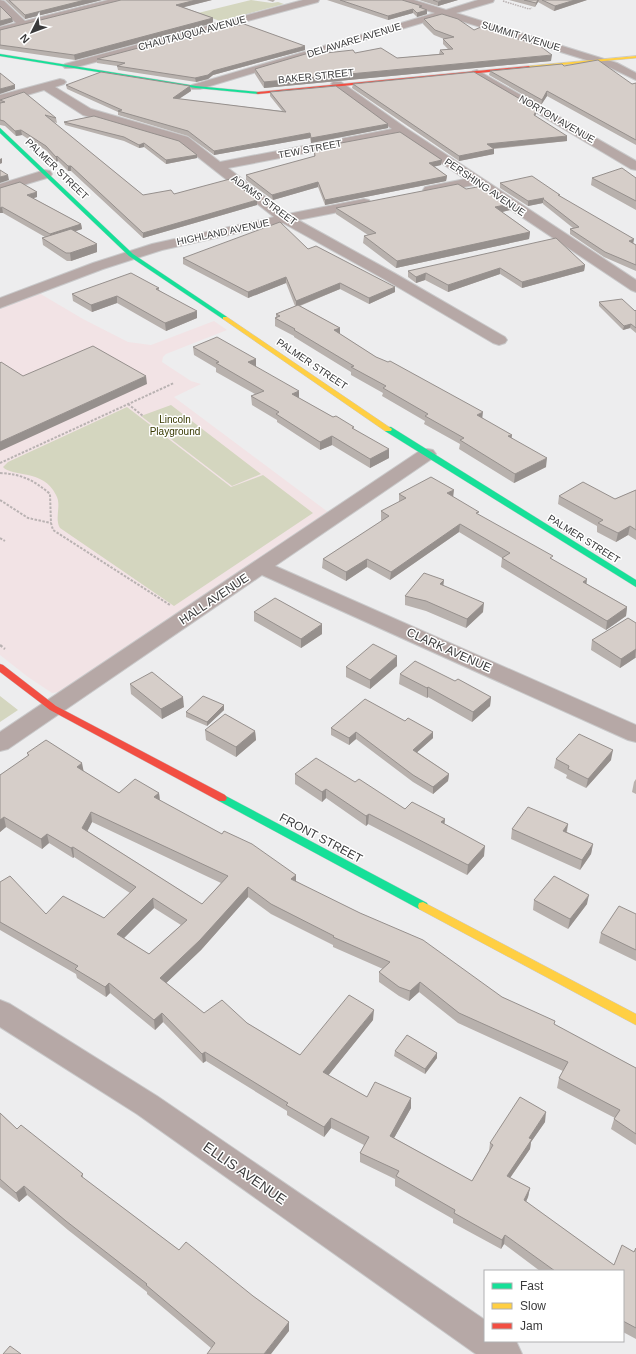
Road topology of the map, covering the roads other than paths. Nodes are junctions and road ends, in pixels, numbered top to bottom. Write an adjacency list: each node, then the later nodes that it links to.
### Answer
1 (120, 0): 7 (street)
2 (314, 0): 12 (street, CHAUTAUQUA AVENUE)
3 (404, 0): 6 (street, SUMMIT AVENUE)
4 (489, 0): 6 (street, DELAWARE AVENUE)
5 (0, 3): 7 (street)
6 (446, 13): 11 (street, SUMMIT AVENUE); 18 (street, DELAWARE AVENUE)
7 (23, 24): 8 (street)
8 (0, 30)
9 (0, 55): 12 (street, BAKER STREET)
10 (636, 57): 11 (street, BAKER STREET)
11 (599, 61): 14 (street, BAKER STREET); 15 (street, SUMMIT AVENUE)
12 (69, 66): 13 (street, BAKER STREET)
13 (98, 71): 17 (street); 18 (street, BAKER STREET)
14 (477, 73): 16 (street, BAKER STREET); 23 (street, NORTON AVENUE)
15 (636, 77)
16 (337, 84): 18 (street, BAKER STREET); 21 (street, PERSHING AVENUE)
17 (46, 86): 19 (street); 22 (street, ADAMS STREET)
18 (196, 88)
19 (0, 99)
20 (0, 130): 24 (street, PALMER STREET)
21 (402, 131): 22 (street, TEW STREET); 25 (street, PERSHING AVENUE)
22 (217, 166): 29 (street, ADAMS STREET)
23 (636, 166)
24 (45, 174): 26 (street); 32 (street, PALMER STREET)
25 (476, 180): 27 (street); 30 (street, PERSHING AVENUE)
26 (0, 188)
27 (415, 193)
28 (377, 200): 29 (street, HIGHLAND AVENUE)
29 (286, 219): 32 (street, HIGHLAND AVENUE); 34 (street, ADAMS STREET)
30 (560, 238): 31 (street); 35 (street, PERSHING AVENUE)
31 (545, 241)
32 (131, 255): 36 (street, HIGHLAND AVENUE); 38 (street, PALMER STREET)
33 (412, 271): 34 (street)
34 (389, 276): 37 (street, ADAMS STREET)
35 (636, 288)
36 (0, 303)
37 (499, 340)
38 (427, 454): 39 (street, HALL AVENUE); 40 (street, PALMER STREET)
39 (261, 567): 42 (street, HALL AVENUE); 43 (street, CLARK AVENUE)
40 (636, 584)
41 (0, 667): 42 (street, FRONT STREET)
42 (53, 708): 44 (street, HALL AVENUE); 46 (street, FRONT STREET)
43 (636, 734)
44 (0, 743)
45 (0, 1012): 47 (street, ELLIS AVENUE)
46 (636, 1020)
47 (484, 1339)
48 (489, 1342): 49 (street, ELLIS AVENUE)
49 (505, 1354)

